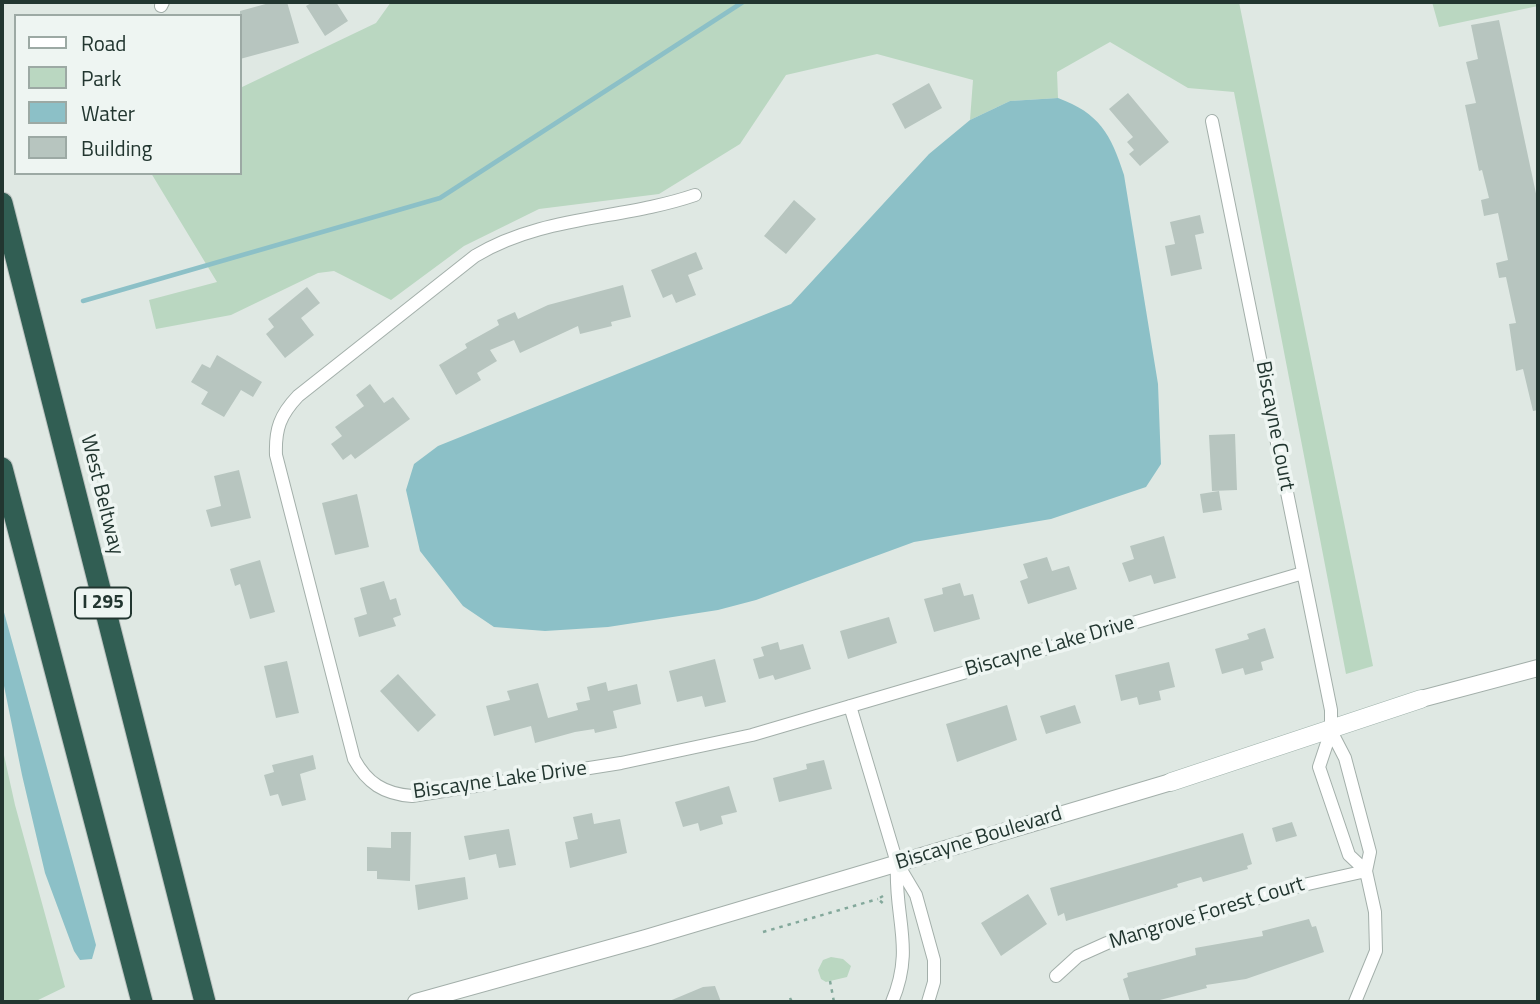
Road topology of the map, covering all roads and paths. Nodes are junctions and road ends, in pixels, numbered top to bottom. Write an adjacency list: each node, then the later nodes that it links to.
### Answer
1 (1212, 121): 5 (street, Biscayne Court)
2 (695, 195): 8 (street, Biscayne Lake Drive)
3 (2, 203): 18 (highway, West Beltway / I 295)
4 (2, 468): 17 (highway)
5 (1303, 573): 8 (street, Biscayne Lake Drive); 9 (street, Biscayne Court)
6 (1538, 668): 7 (street, Biscayne Boulevard)
7 (1421, 699): 9 (main road, Biscayne Boulevard)
8 (850, 706): 11 (street)
9 (1331, 731): 10 (main road, Biscayne Boulevard); 12 (street); 12 (street)
10 (1171, 782): 11 (street, Biscayne Boulevard)
11 (897, 863): 19 (street, Biscayne Boulevard); 21 (street); 22 (street)
12 (1366, 871): 15 (street, Mangrove Forest Court); 23 (street)
13 (878, 899): 14 (path)
14 (764, 932)
15 (1056, 976)
16 (830, 981): 20 (path)
17 (142, 1002)
18 (205, 1002)
19 (416, 1002)
20 (834, 1002)
21 (892, 1002)
22 (929, 1002)
23 (1355, 1002)

